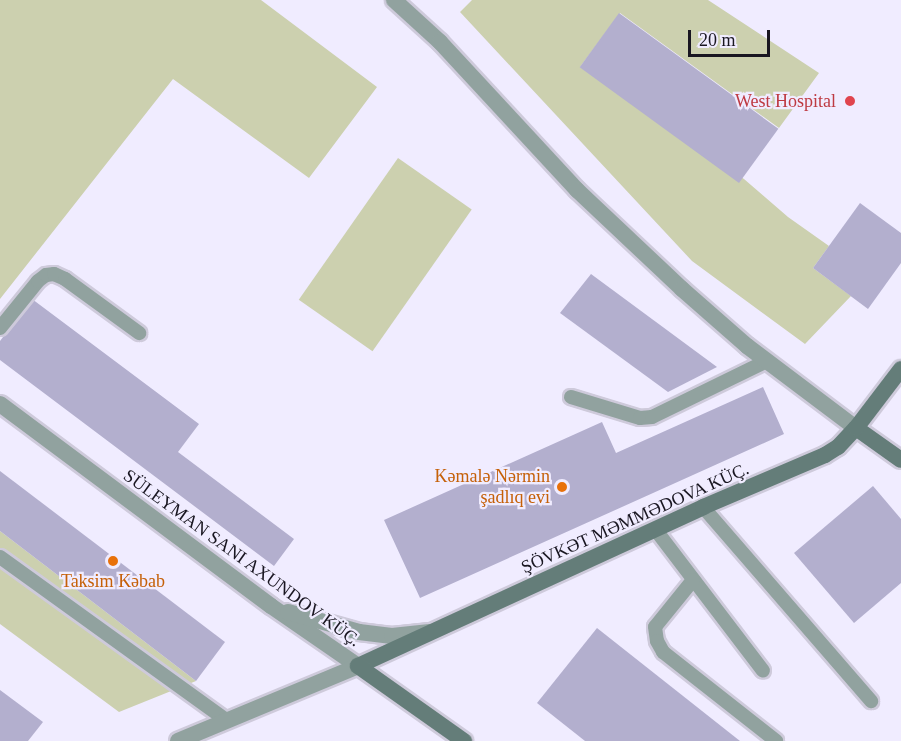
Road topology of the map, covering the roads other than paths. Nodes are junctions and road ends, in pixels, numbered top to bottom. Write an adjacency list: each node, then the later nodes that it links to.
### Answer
1 (394, 0): 4 (street)
2 (0, 328): 3 (lane)
3 (139, 333)
4 (767, 361): 6 (lane); 8 (street)
5 (901, 369): 8 (main road, ŞÖVKƏT MƏMMƏDOVA KÜÇ.)
6 (571, 397)
7 (0, 404): 14 (street, SÜLEYMAN SANI AXUNDOV KÜÇ.)
8 (856, 428): 9 (main road); 10 (main road, ŞÖVKƏT MƏMMƏDOVA KÜÇ.)
9 (901, 460)
10 (703, 507): 11 (main road, ŞÖVKƏT MƏMMƏDOVA KÜÇ.); 18 (lane)
11 (655, 529): 13 (lane); 15 (main road, ŞÖVKƏT MƏMMƏDOVA KÜÇ.)
12 (0, 557): 19 (lane)
13 (693, 580): 17 (lane); 22 (lane)
14 (271, 606): 15 (street); 16 (street, SÜLEYMAN SANI AXUNDOV KÜÇ.)
15 (434, 631): 16 (main road, ŞÖVKƏT MƏMMƏDOVA KÜÇ.)
16 (357, 666): 19 (street); 21 (main road, SÜLEYMAN SANI AXUNDOV KÜÇ.)
17 (763, 671)
18 (871, 701)
19 (227, 721): 20 (street)
20 (178, 741)
21 (464, 741)
22 (776, 741)

